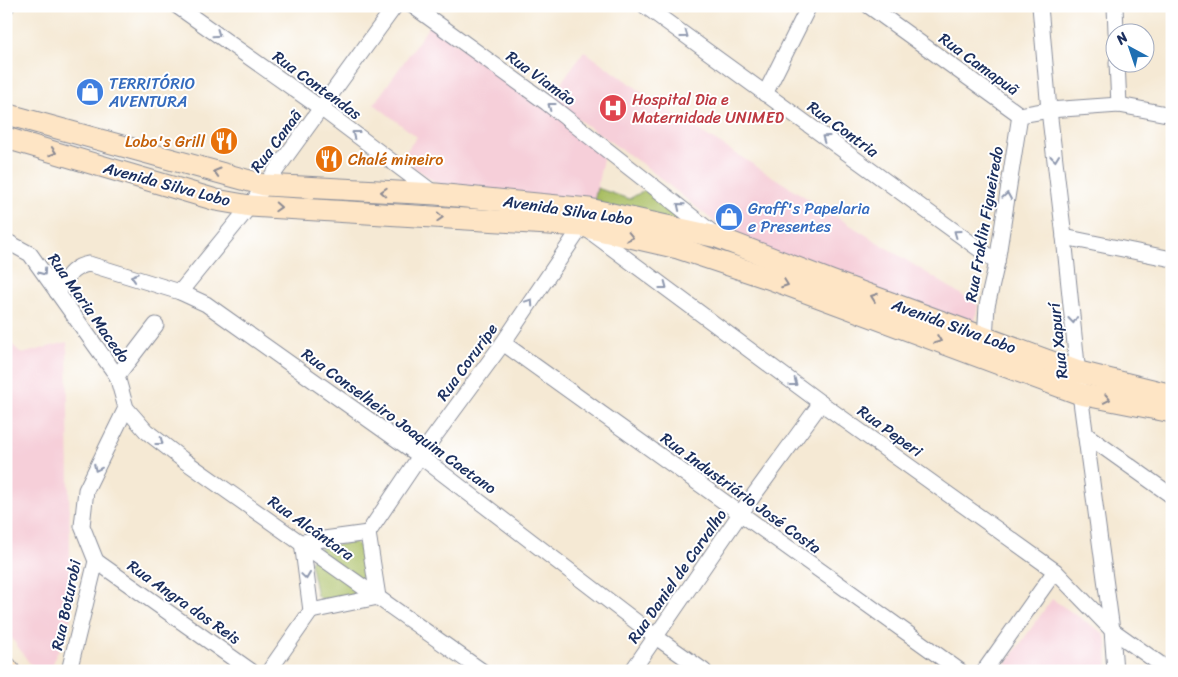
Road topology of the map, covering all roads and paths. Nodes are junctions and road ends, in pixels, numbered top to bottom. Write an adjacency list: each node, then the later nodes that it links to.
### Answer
1 (177, 6): 13 (street, Rua Contendas, one-way to 13)
2 (395, 6): 13 (street, Rua Canaã)
3 (413, 6): 23 (street, Rua Viamão, one-way to 3)
4 (645, 6): 11 (street, Rua Contria, one-way to 11)
5 (809, 6): 11 (street)
6 (869, 6): 16 (street, Rua Camapuã)
7 (1040, 6): 14 (street, Rua Xapurí)
8 (1114, 6): 9 (street)
9 (1115, 22)
10 (1117, 72): 12 (street)
11 (765, 94): 27 (street, Rua Contria, one-way to 11)
12 (1119, 105): 14 (street, Rua Camapuã); 17 (street, Rua Camapuã)
13 (322, 109): 19 (street, Rua Canaã); 20 (street, Rua Contendas, one-way to 13)
14 (1049, 110): 16 (street, Rua Camapuã); 24 (street, Rua Xapurí, one-way to 24)
15 (6, 114): 19 (street, Avenida Silva Lobo, one-way to 15)
16 (1020, 115): 27 (street, Rua Fraklin Figueiredo, one-way to 16)
17 (1172, 115)
18 (6, 138): 21 (street, Avenida Silva Lobo, one-way to 21)
19 (264, 186): 20 (street, Avenida Silva Lobo, one-way to 19); 21 (street, Rua Canaã)
20 (436, 194): 22 (street, Avenida Silva Lobo)
21 (250, 206): 22 (street, Avenida Silva Lobo, one-way to 22); 29 (street, Rua Canaã)
22 (586, 218): 23 (street, Avenida Silva Lobo); 32 (street, Rua Coruripe, one-way to 22); 35 (street, Avenida Silva Lobo, one-way to 35); 37 (street, Rua Peperi, one-way to 37)
23 (717, 237): 31 (street, Avenida Silva Lobo, one-way to 23)
24 (1064, 237): 26 (street); 33 (street, Rua Xapurí, one-way to 33)
25 (6, 241): 28 (street, Rua Maria Macedo, one-way to 28)
26 (1172, 259)
27 (996, 262): 31 (street, Rua Fraklin Figueiredo)
28 (57, 292): 29 (street, Rua Conselheiro Joaquim Caetano, one-way to 28); 34 (street, Rua Maria Macedo)
29 (180, 292): 41 (street, Rua Conselheiro Joaquim Caetano)
30 (156, 325): 34 (street)
31 (985, 338): 33 (street, Avenida Silva Lobo)
32 (503, 343): 41 (street, Rua Coruripe); 43 (street, Rua Industriário José Costa)
33 (1079, 372): 35 (street, Rua Xapurí); 36 (street, Avenida Silva Lobo)
34 (117, 376): 38 (street, Rua Maria Macedo)
35 (1080, 394): 39 (street, Avenida Silva Lobo, one-way to 39); 40 (street, Rua Xapurí)
36 (1172, 395)
37 (821, 403): 43 (street, Rua Daniel de Carvalho); 47 (street, Rua Peperi)
38 (126, 408): 45 (street, Rua Alcântara, one-way to 45); 46 (street, Rua Boturobi, one-way to 46)
39 (1172, 412)
40 (1085, 434): 42 (street); 50 (street, Rua Xapurí)
41 (420, 456): 44 (street, Rua Coruripe); 51 (street, Rua Conselheiro Joaquim Caetano)
42 (1172, 496)
43 (740, 514): 51 (street, Rua Daniel de Carvalho); 60 (street, Rua Industriário José Costa)
44 (368, 533): 45 (street); 48 (street)
45 (302, 542): 48 (street, Rua Alcântara); 49 (street, one-way to 49)
46 (96, 562): 54 (street, Rua Boturobi); 55 (street, Rua Angra dos Reis)
47 (1055, 571): 50 (street, Rua Peperi); 61 (street)
48 (378, 597): 49 (street); 57 (street, Rua Alcântara)
49 (311, 611): 56 (street)
50 (1112, 630): 62 (street, Rua Xapurí); 63 (street, Rua Peperi)
51 (656, 637): 58 (street, Rua Daniel de Carvalho); 59 (street, Rua Conselheiro Joaquim Caetano)
52 (6, 667): 53 (street)
53 (9, 671)
54 (69, 671)
55 (251, 671)
56 (270, 671)
57 (482, 671)
58 (632, 671)
59 (704, 671)
60 (960, 671)
61 (984, 671)
62 (1115, 671)
63 (1170, 671)

